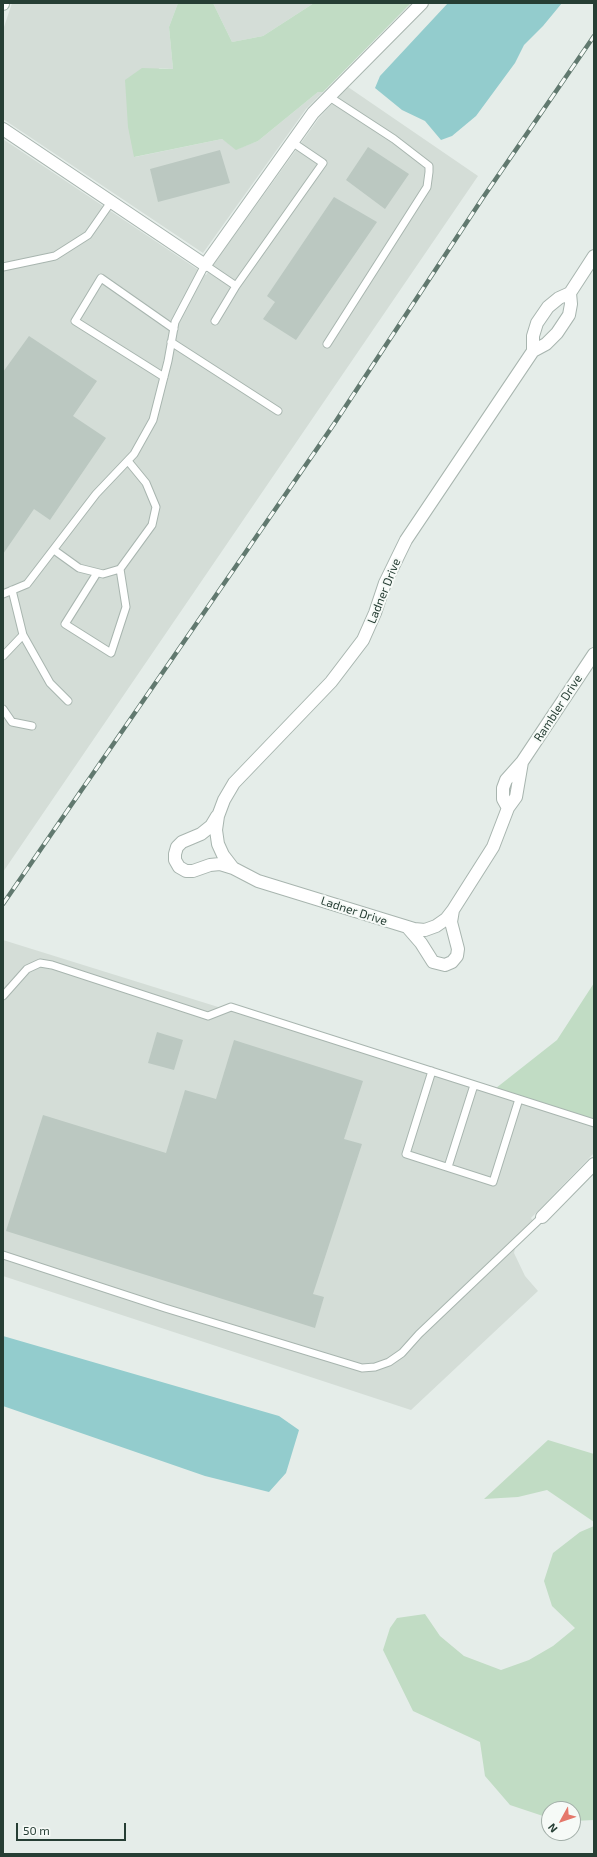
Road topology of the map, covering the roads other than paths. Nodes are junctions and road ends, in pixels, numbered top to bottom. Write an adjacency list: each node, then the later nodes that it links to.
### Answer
1 (422, 3): 2 (street)
2 (328, 96): 4 (street); 14 (lane)
3 (3, 129): 5 (street)
4 (292, 142): 7 (street); 9 (lane)
5 (111, 202): 7 (street); 8 (lane)
6 (594, 256): 10 (street, Ladner Drive)
7 (205, 264): 9 (lane); 12 (lane)
8 (3, 267)
9 (236, 286): 11 (lane)
10 (570, 293): 15 (street, Ladner Drive); 15 (street, Ladner Drive)
11 (215, 321)
12 (174, 329): 13 (lane); 16 (lane)
13 (171, 342): 16 (lane); 17 (lane)
14 (327, 344)
15 (532, 350): 30 (street, Ladner Drive)
16 (164, 377): 18 (lane)
17 (278, 410)
18 (128, 461): 19 (lane); 20 (lane)
19 (54, 550): 21 (lane); 22 (lane)
20 (120, 569): 21 (lane); 21 (lane)
21 (97, 573)
22 (12, 590): 23 (lane); 24 (lane)
23 (3, 594)
24 (23, 635): 26 (lane); 27 (lane)
25 (594, 654): 32 (street, Rambler Drive)
26 (3, 656)
27 (68, 701)
28 (3, 709): 29 (lane)
29 (32, 726)
30 (218, 816): 31 (street, Ladner Drive); 31 (street, Ladner Drive)
31 (234, 868): 33 (street, Ladner Drive)
32 (453, 910): 33 (street, Rambler Drive); 33 (street, Rambler Drive)
33 (408, 928)
34 (3, 996): 35 (lane)
35 (432, 1071): 36 (lane); 40 (lane)
36 (474, 1085): 37 (lane); 40 (lane)
37 (519, 1099): 38 (lane); 40 (lane)
38 (594, 1123)
39 (594, 1164): 41 (street)
40 (448, 1167)
41 (542, 1217): 42 (lane)
42 (3, 1255)

